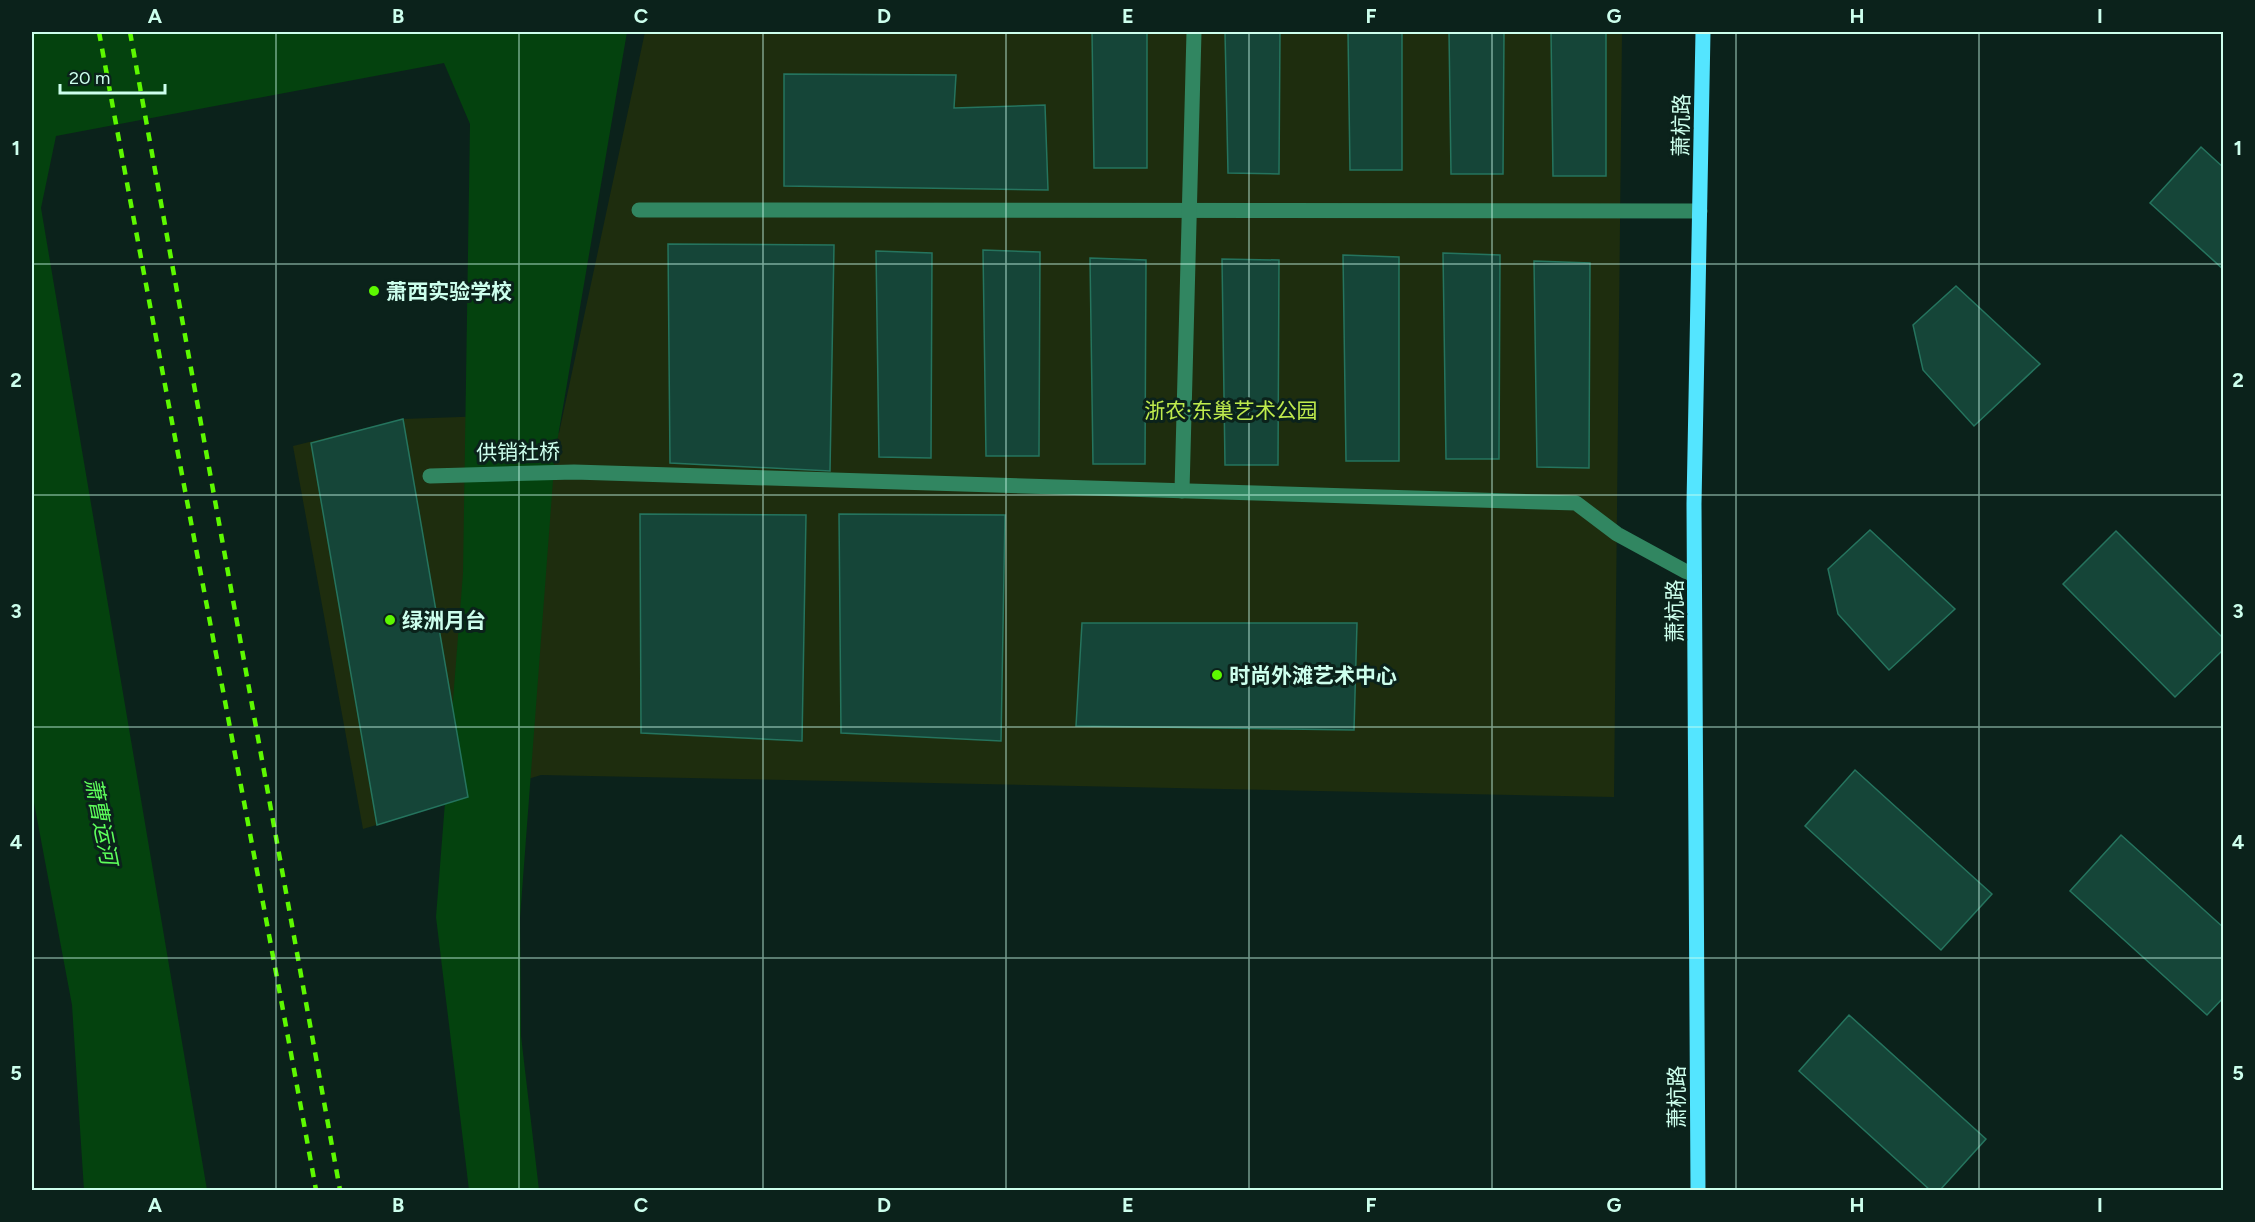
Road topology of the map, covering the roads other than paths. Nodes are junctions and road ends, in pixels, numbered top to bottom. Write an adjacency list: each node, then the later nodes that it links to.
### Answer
1 (1194, 32): 4 (lane)
2 (1703, 32): 5 (main road, 萧杭路)
3 (639, 210): 4 (lane)
4 (1189, 211): 5 (lane); 7 (lane)
5 (1700, 211): 8 (main road, 萧杭路)
6 (430, 476): 7 (lane, 供销社桥)
7 (1182, 491): 8 (lane, 供销社桥)
8 (1694, 576): 9 (main road, 萧杭路)
9 (1698, 1191)

